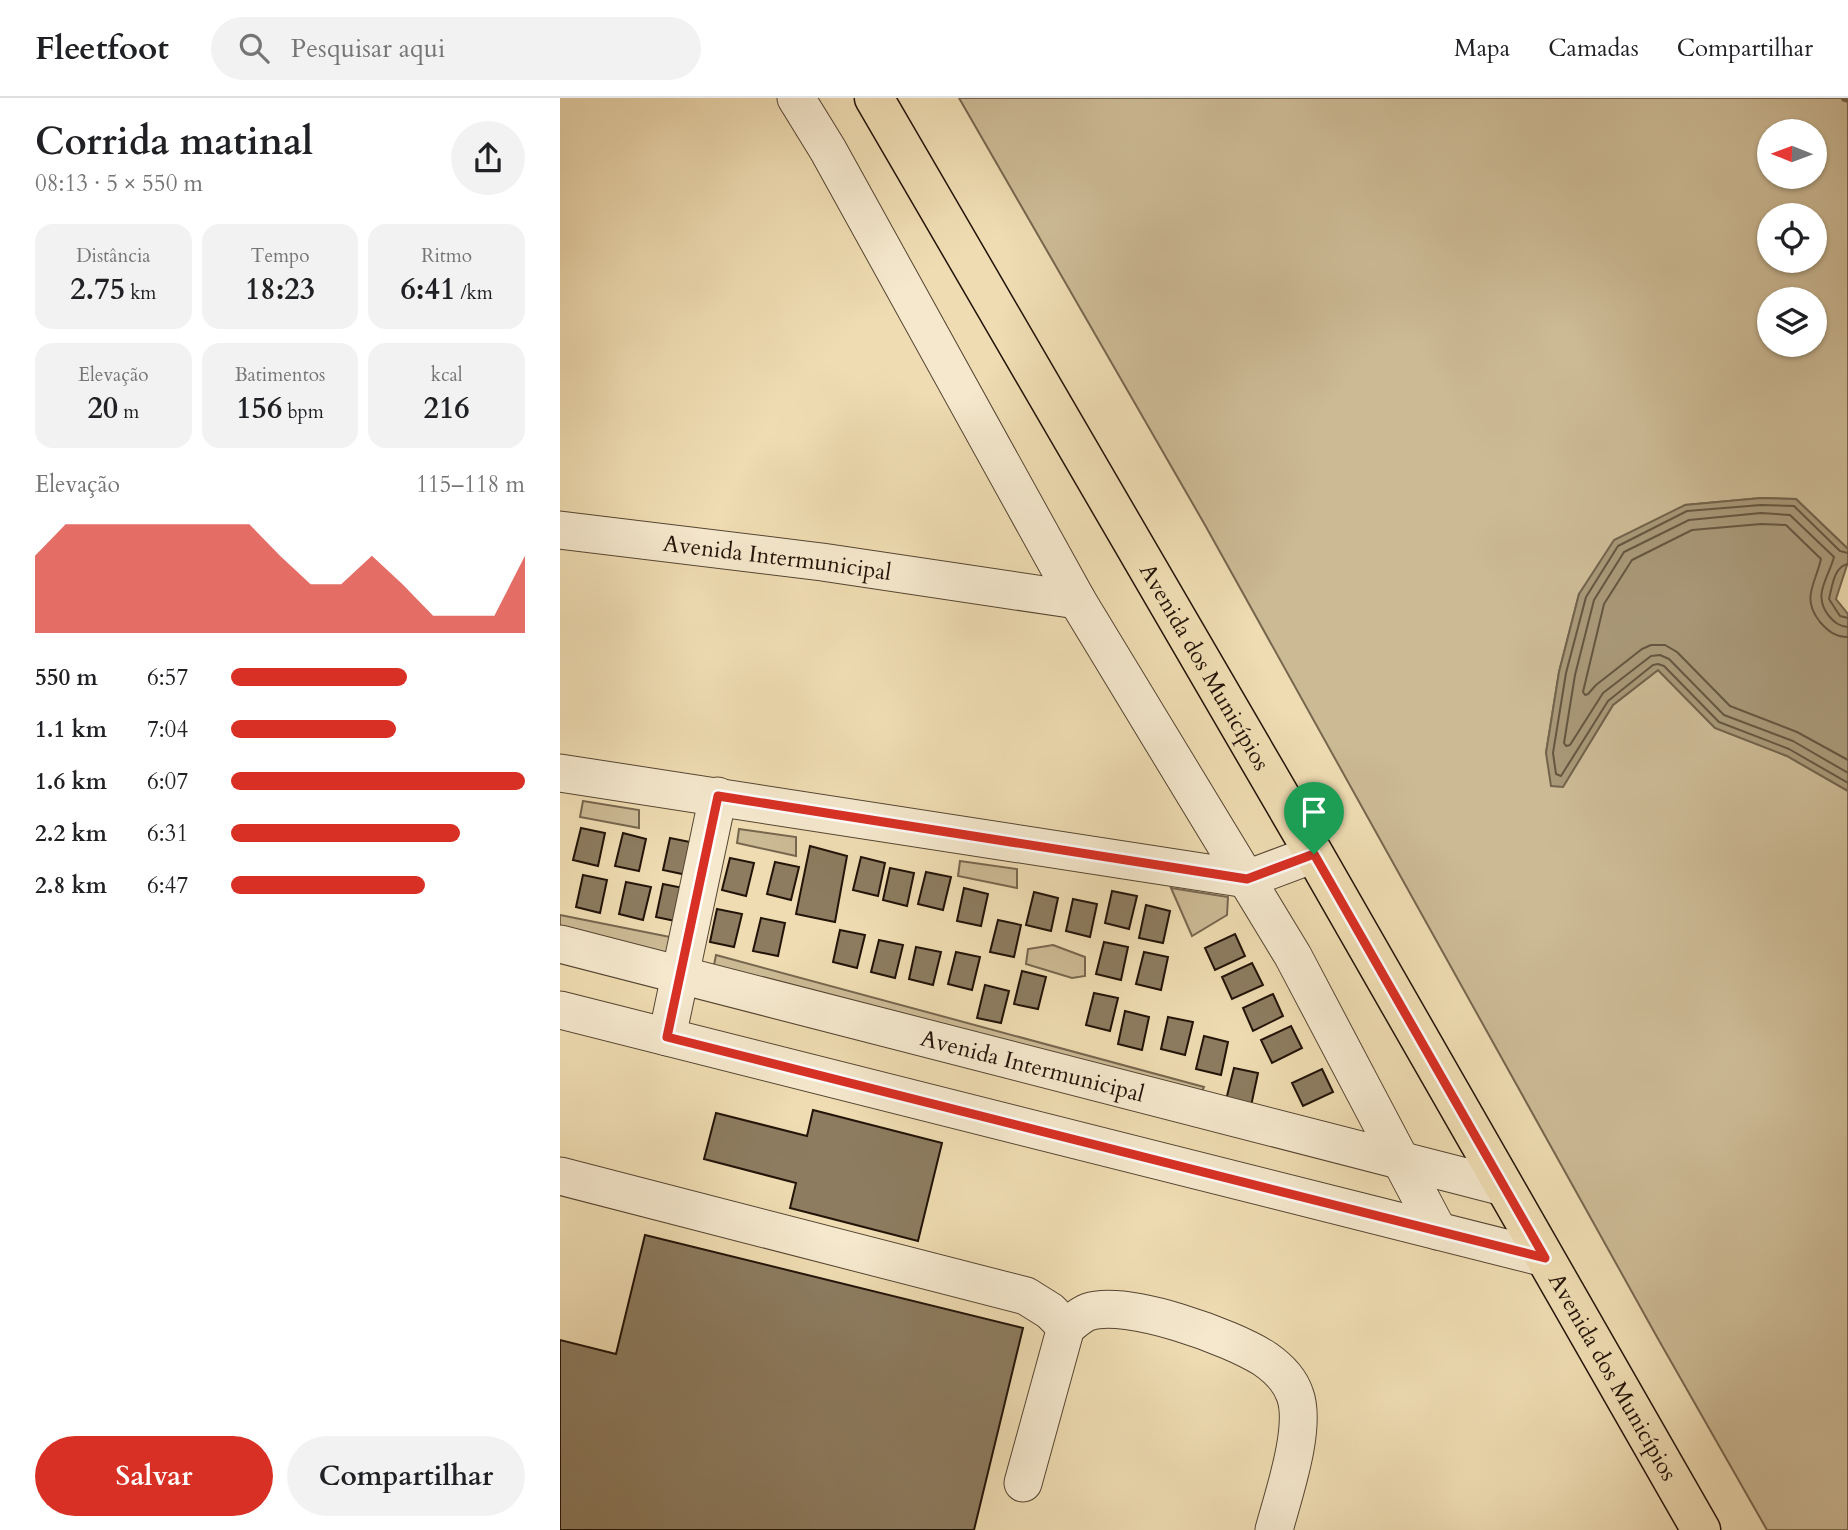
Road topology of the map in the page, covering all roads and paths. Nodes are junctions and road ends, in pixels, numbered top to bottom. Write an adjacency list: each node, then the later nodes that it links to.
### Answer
1 (796, 98): 4 (street)
2 (874, 98): 7 (main road, Avenida dos Municípios)
3 (560, 530): 4 (street, Avenida Intermunicipal)
4 (1077, 600): 8 (street)
5 (560, 773): 6 (street)
6 (718, 796): 8 (street); 10 (street)
7 (1314, 854): 8 (street); 15 (main road, Avenida dos Municípios)
8 (1247, 879): 13 (street)
9 (560, 944): 10 (street, Avenida Intermunicipal)
10 (681, 974): 12 (street); 13 (street, Avenida Intermunicipal)
11 (560, 1010): 12 (street)
12 (667, 1037): 16 (street)
13 (1402, 1160): 15 (street, Avenida Intermunicipal); 16 (street)
14 (560, 1176): 18 (street)
15 (1504, 1187): 17 (main road, Avenida dos Municípios)
16 (1438, 1231): 17 (street)
17 (1545, 1258): 20 (main road, Avenida dos Municípios)
18 (1066, 1327): 19 (street); 21 (street)
19 (1023, 1483)
20 (1699, 1529)
21 (1274, 1530)

